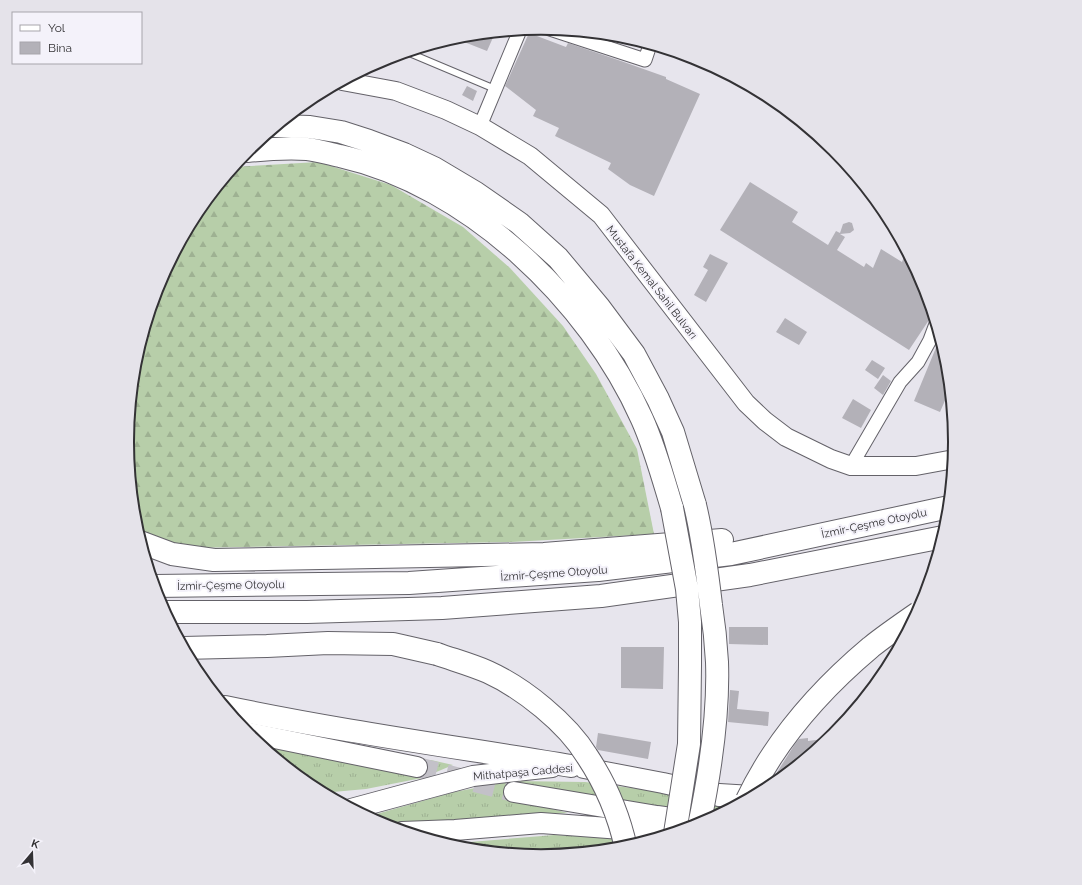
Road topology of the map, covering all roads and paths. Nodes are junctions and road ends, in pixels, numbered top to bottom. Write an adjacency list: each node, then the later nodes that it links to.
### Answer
1 (518, 36): 6 (street)
2 (573, 36): 3 (street)
3 (648, 50)
4 (416, 55): 6 (lane)
5 (351, 83): 8 (main road, Mustafa Kemal Sahil Bulvarı)
6 (495, 89): 8 (street)
7 (284, 126): 32 (highway, bridge)
8 (480, 126): 12 (main road, Mustafa Kemal Sahil Bulvarı)
9 (257, 150): 34 (highway, bridge)
10 (933, 331): 12 (street)
11 (948, 460): 12 (main road, Mustafa Kemal Sahil Bulvarı)
12 (851, 466)
13 (943, 508): 14 (highway, İzmir-Çeşme Otoyolu)
14 (832, 532): 16 (highway); 17 (highway, İzmir-Çeşme Otoyolu)
15 (937, 538): 18 (highway)
16 (146, 544)
17 (160, 586)
18 (171, 612)
19 (907, 620): 25 (highway, bridge)
20 (189, 648): 39 (highway, bridge)
21 (233, 709): 23 (highway)
22 (257, 734): 24 (main road)
23 (572, 766): 27 (main road, Mithatpaşa Caddesi); 31 (main road, Mithatpaşa Caddesi)
24 (417, 767)
25 (751, 791)
26 (514, 792): 33 (main road)
27 (719, 795): 28 (highway); 29 (main road); 30 (main road, Mithatpaşa Caddesi)
28 (742, 796)
29 (739, 798)
30 (736, 800)
31 (360, 806)
32 (700, 817)
33 (693, 820)
34 (676, 827)
35 (455, 830): 36 (main road); 37 (main road); 38 (main road)
36 (421, 831)
37 (660, 832)
38 (433, 835)
39 (624, 841)

